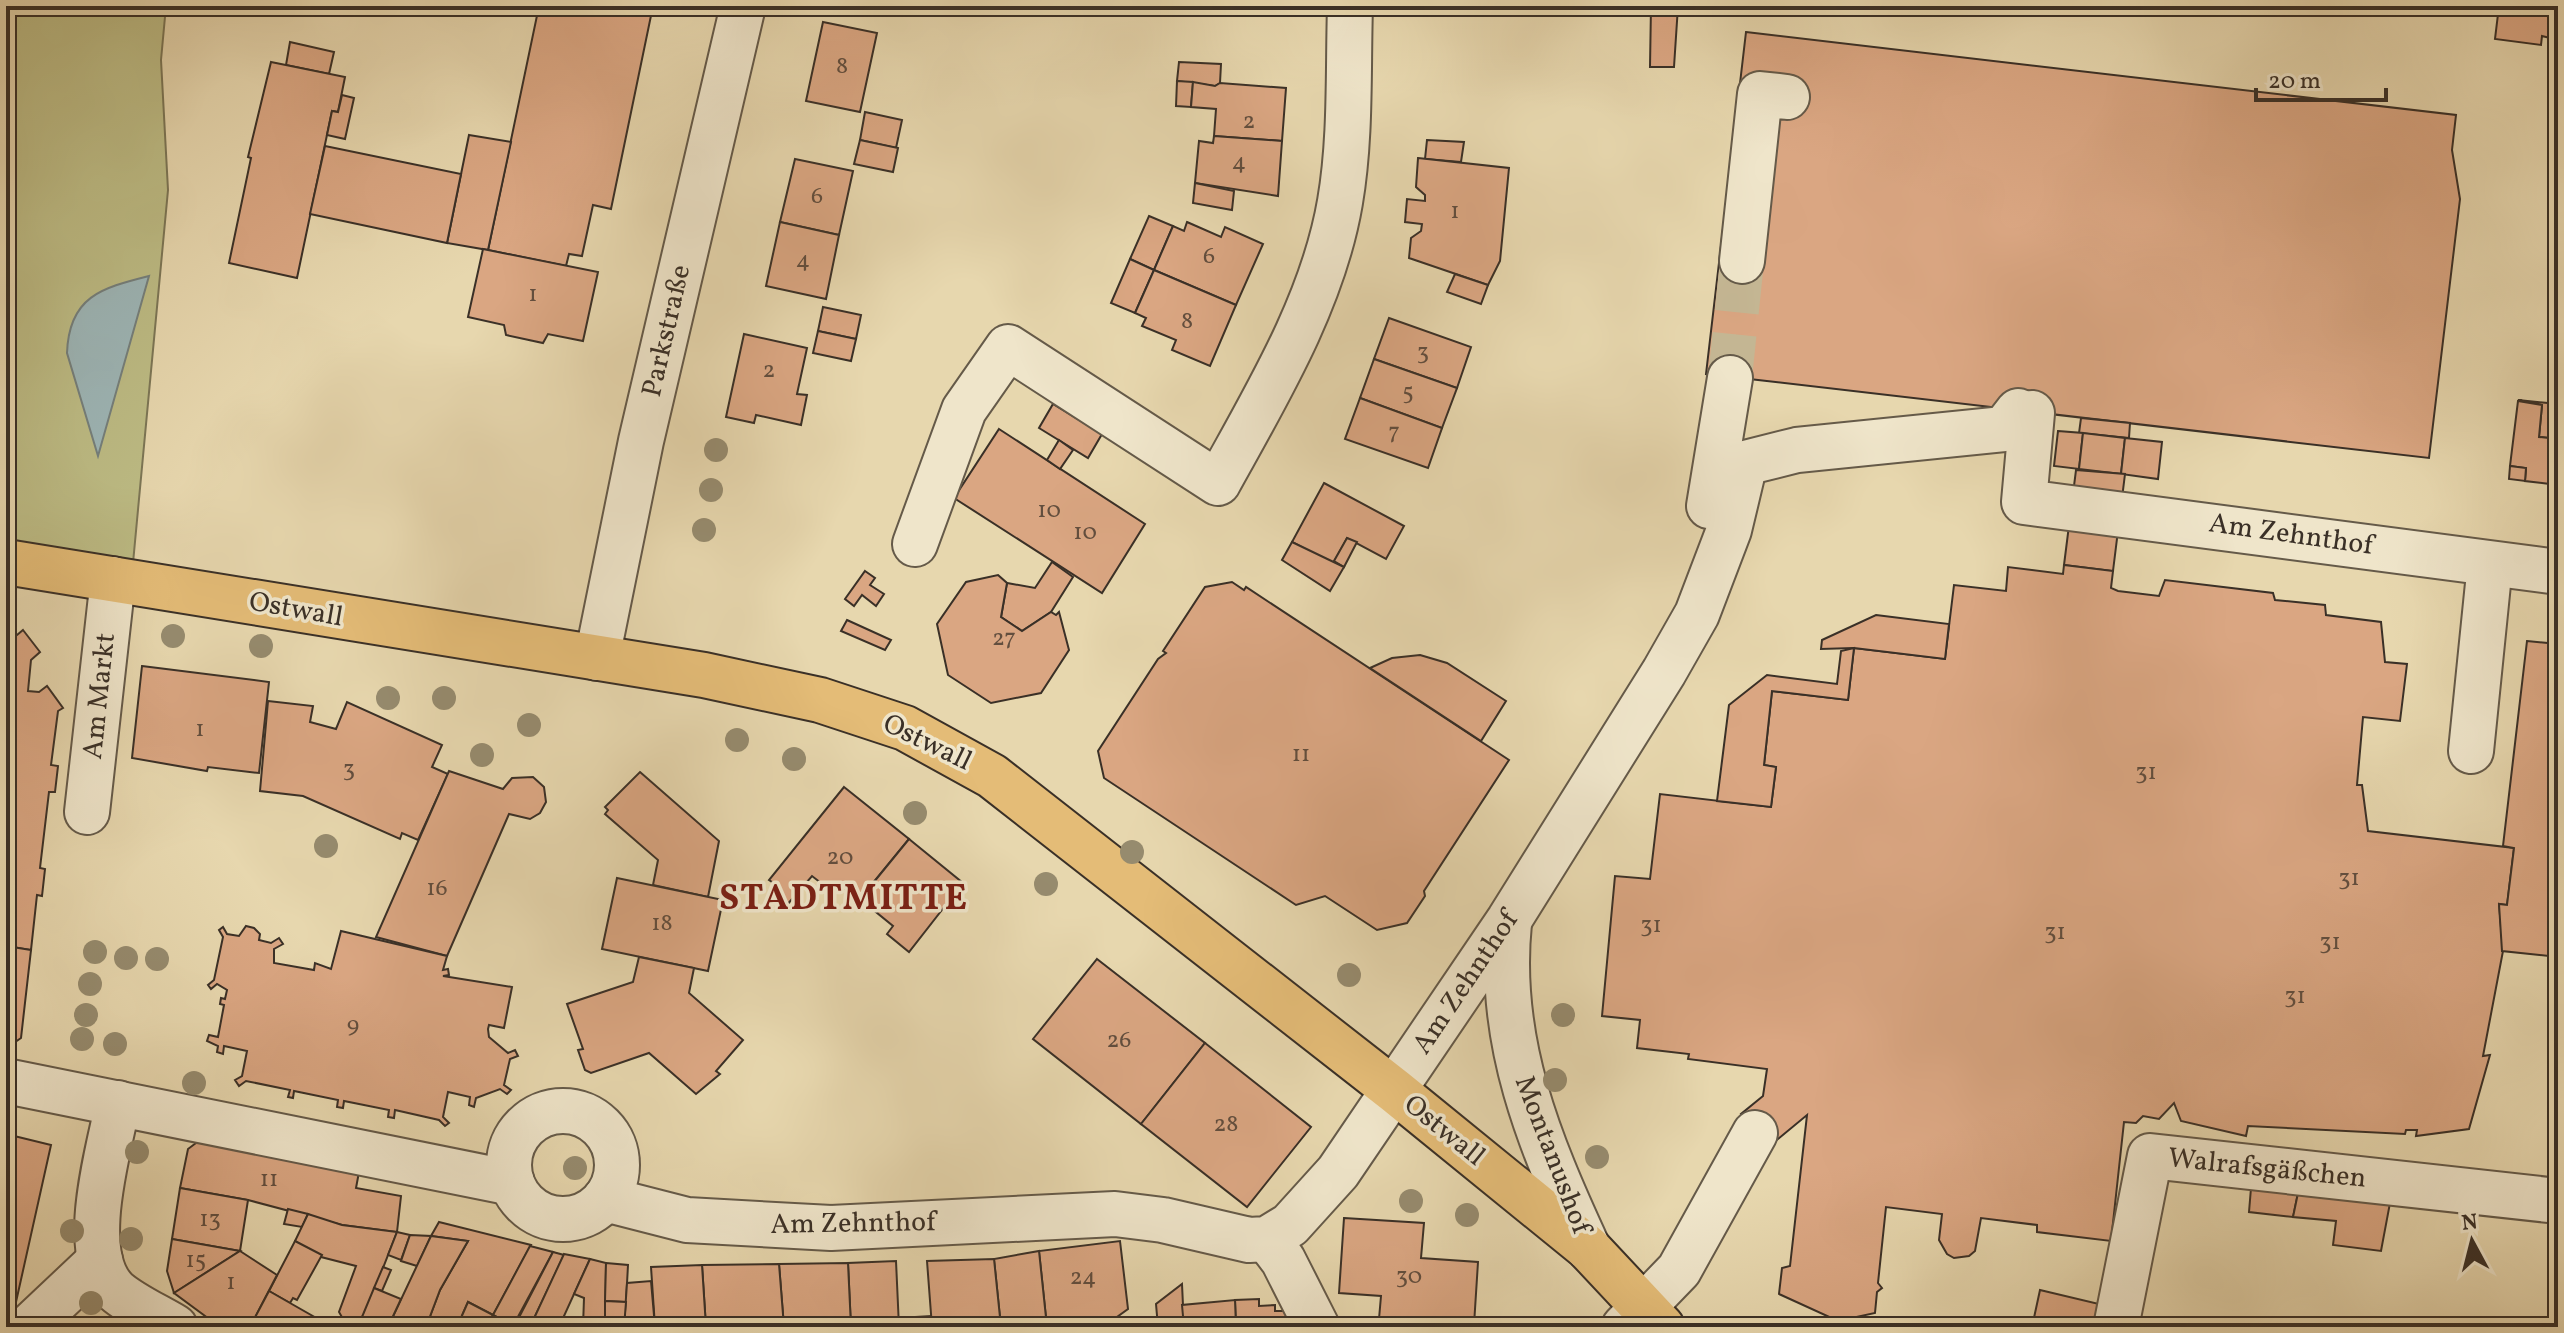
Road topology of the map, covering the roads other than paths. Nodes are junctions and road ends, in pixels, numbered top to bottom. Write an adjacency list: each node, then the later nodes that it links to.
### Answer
1 (743, 6): 12 (street, Parkstraße)
2 (1350, 6): 6 (street)
3 (1787, 97): 4 (street)
4 (1742, 261)
5 (1745, 463): 8 (street, Am Zehnthof); 11 (street, Am Zehnthof); 11 (street, Am Zehnthof)
6 (915, 544)
7 (6, 562): 10 (main road, Ostwall)
8 (2490, 564): 9 (street, Am Zehnthof); 13 (street)
9 (2558, 572)
10 (113, 579): 12 (main road, Ostwall); 14 (street, Am Markt)
11 (1709, 584): 15 (street, Am Zehnthof)
12 (597, 658): 17 (main road, Ostwall)
13 (2471, 751)
14 (87, 812)
15 (1509, 920): 17 (street, Am Zehnthof); 24 (street, Montanushof)
16 (6, 1081): 18 (street)
17 (1395, 1091): 23 (street, Am Zehnthof); 24 (main road, Ostwall)
18 (118, 1103): 20 (street); 25 (street)
19 (1755, 1133): 26 (street)
20 (512, 1183): 21 (street); 21 (street)
21 (605, 1199): 23 (street, Am Zehnthof)
22 (2558, 1201): 30 (street, Walrafsgäßchen)
23 (1267, 1239): 29 (street)
24 (1588, 1248): 26 (main road, Ostwall)
25 (100, 1260): 27 (street); 28 (street)
26 (1644, 1320)
27 (18, 1326)
28 (175, 1327)
29 (1317, 1327)
30 (2116, 1327)

